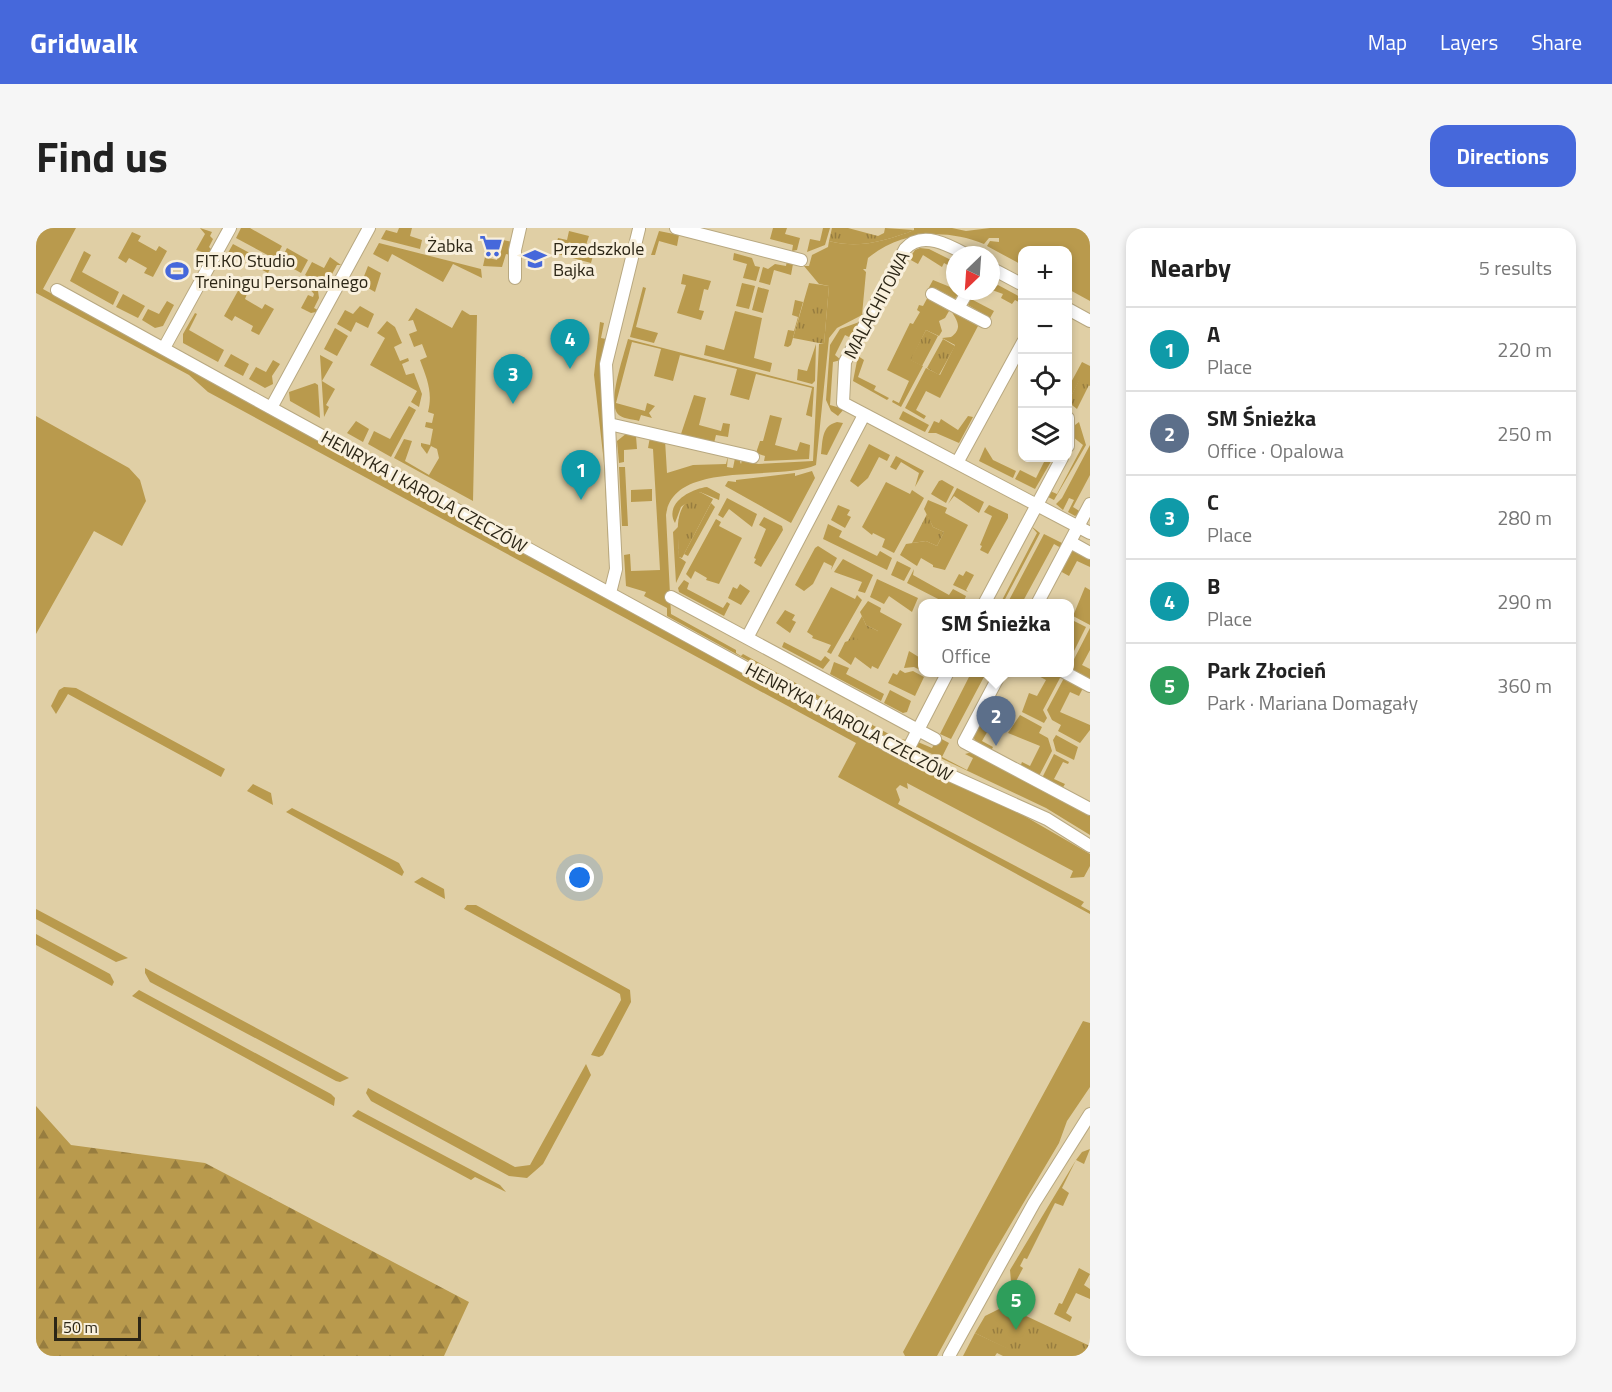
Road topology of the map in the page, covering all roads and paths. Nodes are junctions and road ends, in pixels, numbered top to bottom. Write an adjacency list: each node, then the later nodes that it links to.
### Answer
1 (230, 228): 19 (street)
2 (369, 228): 21 (street)
3 (520, 228): 10 (street)
4 (638, 228): 5 (street); 23 (street)
5 (646, 228)
6 (676, 228): 8 (street)
7 (950, 246): 22 (street, MALACHITOWA)
8 (801, 260)
9 (1000, 273): 11 (street)
10 (515, 278)
11 (1018, 282)
12 (57, 290): 19 (street, HENRYKA I KAROLA CZECZÓW)
13 (932, 294): 15 (street)
14 (963, 300): 15 (street)
15 (958, 308): 18 (street)
16 (1072, 311): 17 (street)
17 (1090, 321)
18 (985, 322)
19 (164, 348): 21 (street, HENRYKA I KAROLA CZECZÓW)
20 (1018, 351): 26 (street)
21 (271, 408): 33 (street, HENRYKA I KAROLA CZECZÓW)
22 (864, 414): 26 (street, MALACHITOWA); 37 (street)
23 (609, 424): 24 (street); 33 (street)
24 (753, 457)
25 (1060, 462): 28 (street)
26 (957, 463): 28 (street, MALACHITOWA)
27 (1090, 504): 29 (street)
28 (1037, 505): 29 (street, MALACHITOWA); 35 (street)
29 (1078, 527): 30 (street, MALACHITOWA); 31 (street)
30 (1090, 533)
31 (1070, 542): 32 (street); 36 (street)
32 (1090, 553)
33 (610, 593): 44 (street, HENRYKA I KAROLA CZECZÓW)
34 (671, 597): 37 (street)
35 (986, 599)
36 (1039, 599)
37 (747, 638): 42 (street)
38 (945, 677): 42 (street)
39 (998, 677): 45 (street)
40 (1073, 677): 41 (street)
41 (1090, 686)
42 (918, 730): 43 (street); 44 (street)
43 (935, 739)
44 (905, 755): 46 (street, HENRYKA I KAROLA CZECZÓW)
45 (1089, 806)
46 (1090, 846)
47 (1090, 1114): 48 (street)
48 (949, 1356)

